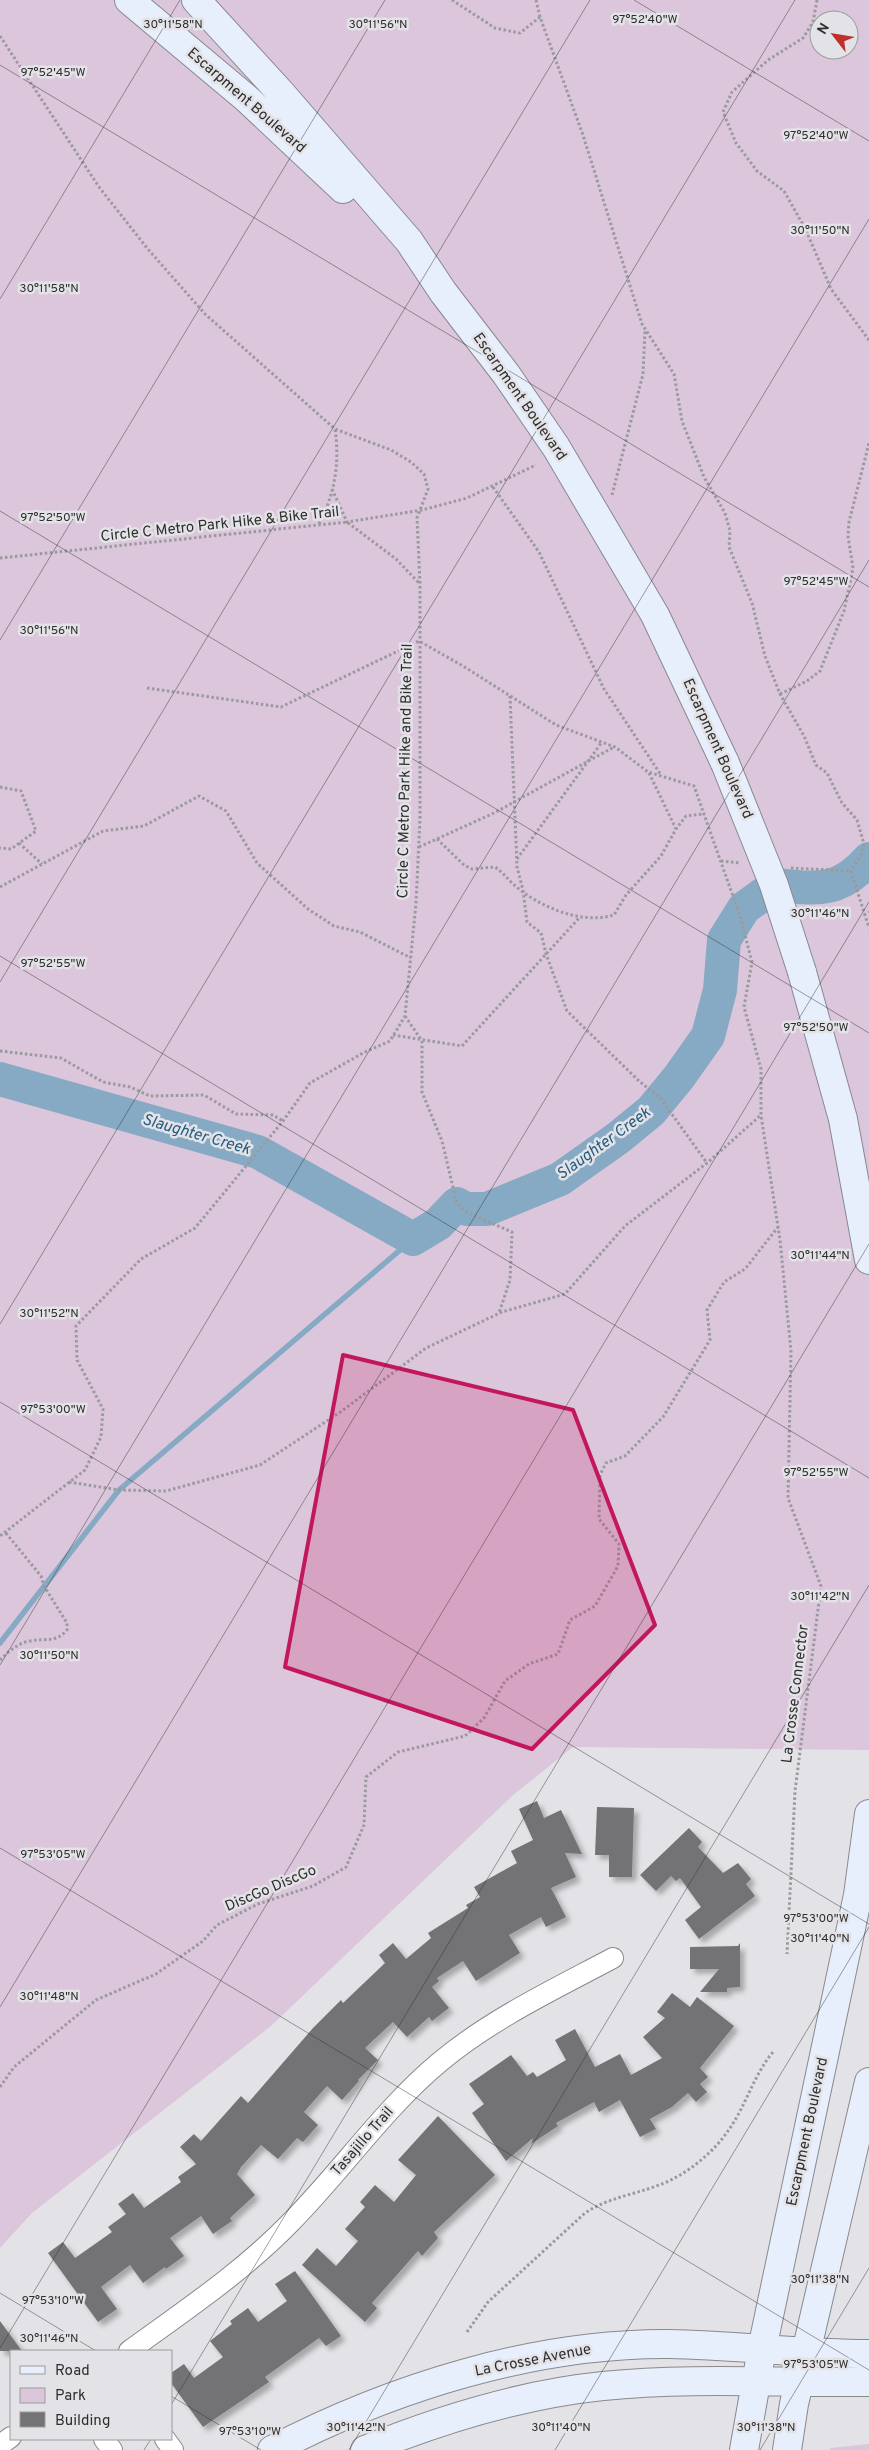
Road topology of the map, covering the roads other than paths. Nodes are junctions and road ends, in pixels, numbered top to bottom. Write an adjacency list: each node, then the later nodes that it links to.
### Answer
1 (129, 0): 3 (main road, Escarpment Boulevard)
2 (196, 0): 3 (main road, Escarpment Boulevard)
3 (443, 292): 4 (main road, Escarpment Boulevard, bridge)
4 (869, 1260)
5 (869, 1814): 8 (main road, Escarpment Boulevard)
6 (614, 1958): 9 (street, Tasajillo Trail)
7 (869, 2082): 10 (main road)
8 (762, 2349): 10 (main road, La Crosse Avenue); 12 (main road, Escarpment Boulevard); 19 (main road, La Crosse Avenue)
9 (130, 2350)
10 (807, 2350): 11 (main road, La Crosse Avenue); 13 (main road)
11 (869, 2354)
12 (755, 2382): 13 (main road); 20 (main road); 21 (main road, Escarpment Boulevard)
13 (800, 2382): 14 (main road); 22 (main road)
14 (869, 2382)
15 (10, 2438): 17 (street)
16 (105, 2440): 18 (street)
17 (0, 2446)
18 (113, 2450)
19 (272, 2450)
20 (366, 2450)
21 (744, 2450)
22 (787, 2450)

